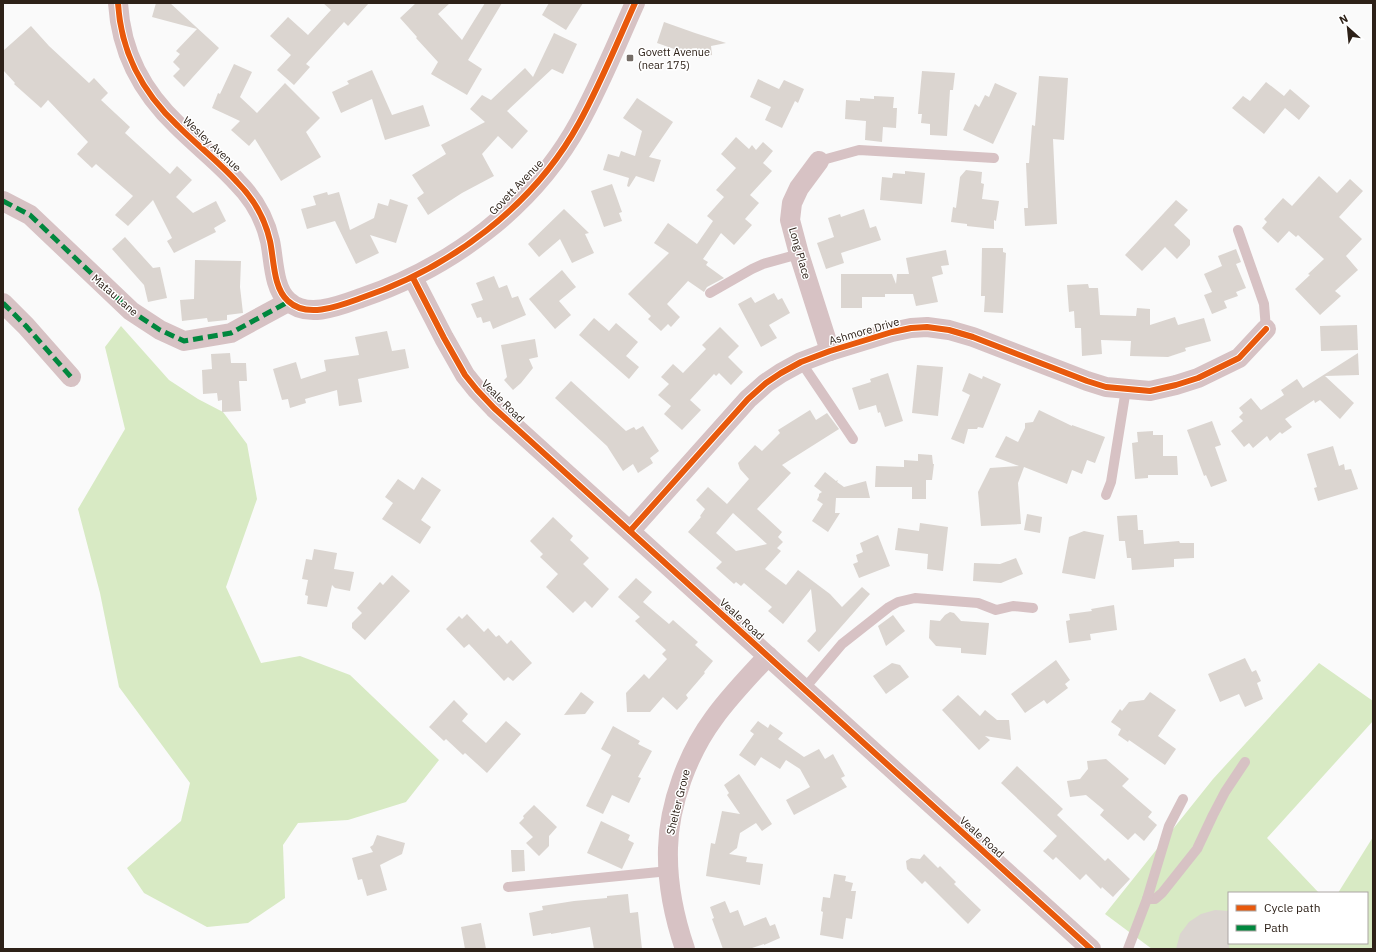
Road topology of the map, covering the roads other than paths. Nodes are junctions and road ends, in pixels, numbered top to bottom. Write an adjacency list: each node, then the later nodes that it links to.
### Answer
1 (114, 3): 10 (street, Wesley Avenue)
2 (635, 3): 8 (street, Govett Avenue)
3 (994, 158): 4 (lane)
4 (819, 161): 7 (street, Long Place)
5 (3, 201): 10 (street, Matau Lane)
6 (1238, 230): 12 (lane)
7 (799, 254): 9 (lane); 13 (street, Long Place)
8 (413, 278): 10 (street, Govett Avenue); 19 (street, Veale Road)
9 (710, 293)
10 (288, 302)
11 (3, 303): 15 (street)
12 (1266, 329): 16 (street, Ashmore Drive)
13 (830, 351): 14 (street, Ashmore Drive); 16 (street, Ashmore Drive)
14 (801, 362): 17 (lane); 19 (street, Ashmore Drive)
15 (71, 377)
16 (1126, 389): 18 (lane)
17 (853, 438)
18 (1106, 495)
19 (630, 531): 21 (street, Veale Road)
20 (1032, 608): 22 (lane)
21 (768, 656): 22 (street, Veale Road); 25 (street, Shelter Grove)
22 (804, 689): 29 (street, Veale Road)
23 (1245, 762): 27 (lane)
24 (1183, 800): 27 (lane)
25 (669, 871): 26 (lane); 28 (street, Shelter Grove)
26 (508, 887)
27 (1147, 899): 30 (lane)
28 (685, 949)
29 (1091, 949)
30 (1128, 949)

